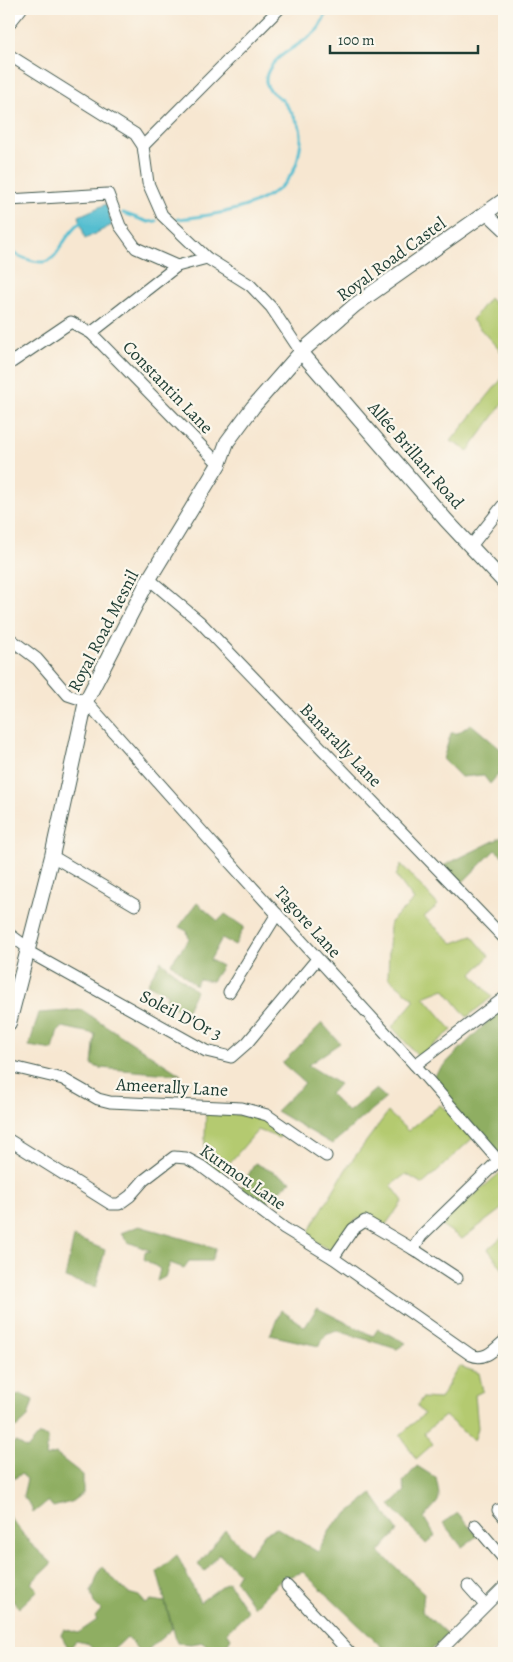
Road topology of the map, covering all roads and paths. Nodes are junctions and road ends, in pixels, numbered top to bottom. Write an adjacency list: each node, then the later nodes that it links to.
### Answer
1 (21, 9): 3 (street)
2 (279, 9): 5 (street)
3 (9, 24)
4 (9, 55): 5 (street)
5 (143, 146): 10 (street)
6 (9, 200): 11 (street)
7 (504, 200): 8 (main road, Royal Road Castel)
8 (486, 213): 9 (street); 13 (main road, Royal Road Castel)
9 (504, 230)
10 (207, 258): 11 (street); 13 (street)
11 (177, 266): 12 (street)
12 (91, 333): 14 (street); 15 (street, Constantin Lane)
13 (301, 352): 15 (main road, Royal Road Mesnil); 17 (main road, Allée Brillant Road)
14 (9, 364)
15 (220, 464): 18 (main road, Royal Road Mesnil)
16 (504, 504): 17 (street)
17 (471, 546): 19 (main road, Allée Brillant Road)
18 (149, 580): 21 (main road, Royal Road Mesnil); 26 (street, Banarally Lane)
19 (504, 582)
20 (9, 638): 21 (street)
21 (86, 701): 22 (main road, Royal Road Mesnil); 24 (street, Tagore Lane)
22 (52, 856): 23 (street); 27 (main road, Royal Road Mesnil)
23 (135, 905)
24 (277, 914): 28 (street, Tagore Lane); 29 (street)
25 (9, 934): 27 (street)
26 (504, 938)
27 (28, 949): 28 (street, Soleil D'Or 3); 31 (main road, Royal Road Mesnil)
28 (317, 958): 32 (street, Tagore Lane)
29 (229, 992)
30 (504, 998): 32 (street)
31 (10, 1015)
32 (416, 1065): 36 (street, Tagore Lane)
33 (9, 1066): 35 (street, Ameerally Lane)
34 (9, 1140): 38 (street, Kurmou Lane)
35 (326, 1156)
36 (502, 1164): 37 (street)
37 (413, 1249): 38 (street); 39 (street)
38 (333, 1258): 40 (street, Kurmou Lane)
39 (457, 1278)
40 (504, 1341)
41 (475, 1525): 42 (street)
42 (504, 1559)
43 (287, 1586): 47 (street)
44 (468, 1586): 46 (street)
45 (504, 1587): 46 (street)
46 (485, 1605): 48 (street)
47 (350, 1653)
48 (438, 1653)

